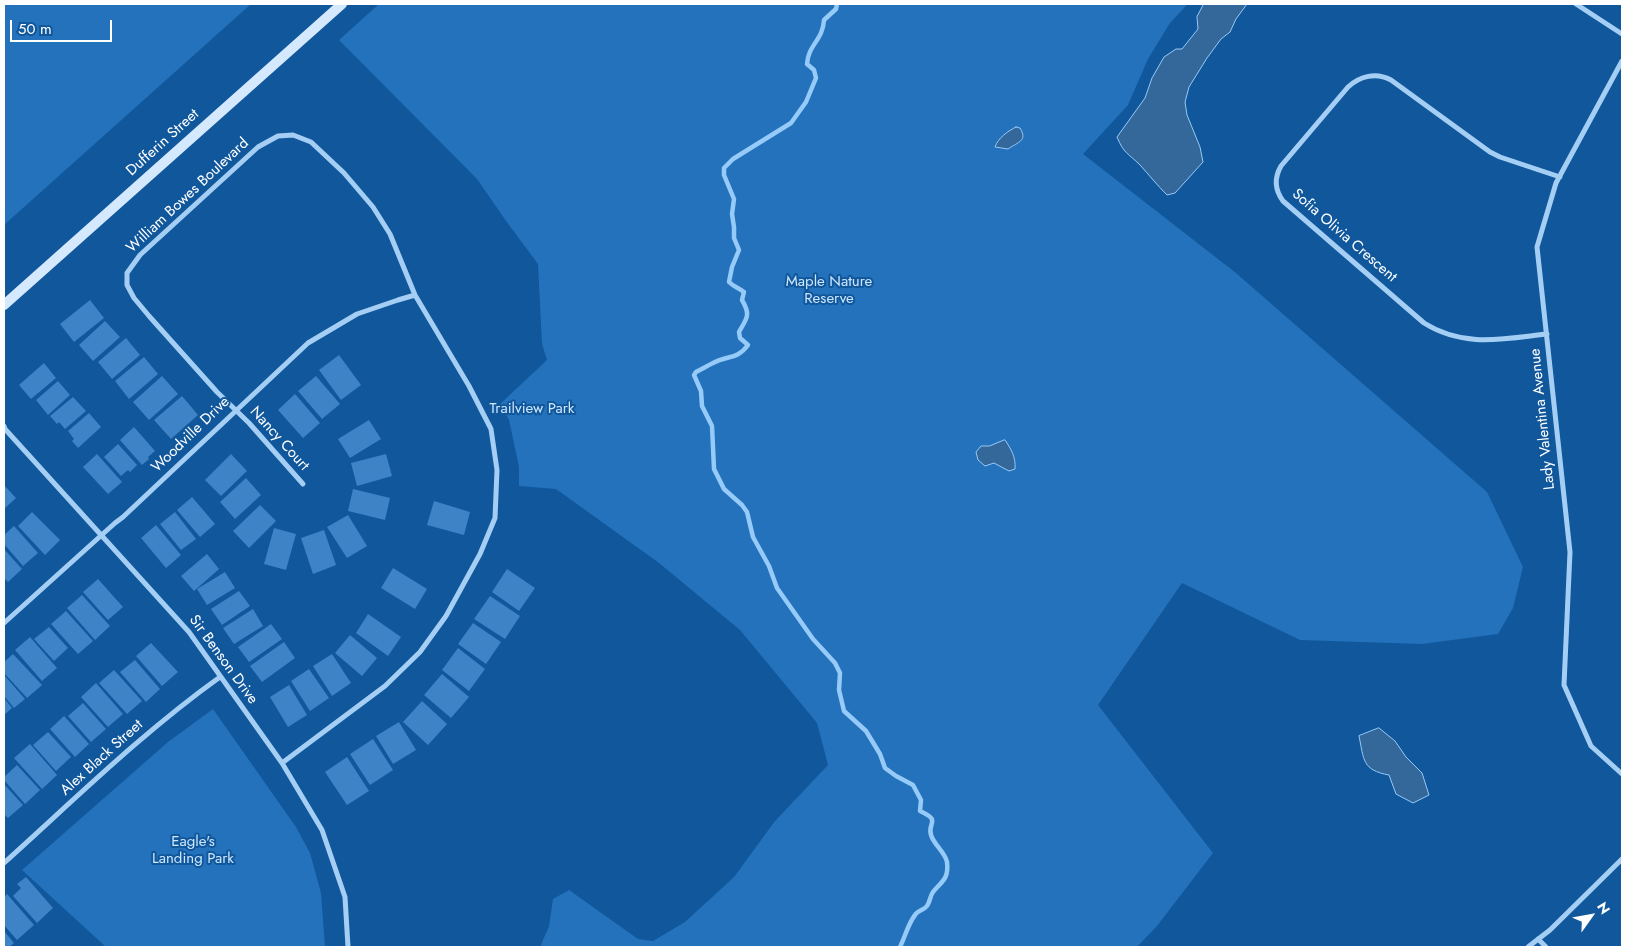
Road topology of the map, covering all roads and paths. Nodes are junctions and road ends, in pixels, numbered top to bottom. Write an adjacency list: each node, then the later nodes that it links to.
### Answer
1 (342, 4): 7 (main road, Dufferin Street)
2 (1576, 4): 3 (street)
3 (1622, 34)
4 (1622, 61): 5 (street, Lady Valentina Avenue)
5 (1560, 177): 8 (street, Lady Valentina Avenue); 8 (street, Sofia Olivia Crescent)
6 (415, 296): 9 (street, Woodville Drive); 9 (street, William Bowes Boulevard); 15 (street, William Bowes Boulevard)
7 (4, 305)
8 (1547, 334): 16 (street, Lady Valentina Avenue)
9 (236, 410): 11 (street, Nancy Court); 12 (street, Woodville Drive)
10 (4, 428): 12 (street, Sir Benson Drive)
11 (303, 484)
12 (101, 536): 13 (street, Woodville Drive); 14 (street, Sir Benson Drive)
13 (4, 624)
14 (220, 676): 15 (street, Sir Benson Drive); 18 (street, Alex Black Street)
15 (282, 763): 20 (street, Sir Benson Drive)
16 (1622, 774)
17 (1622, 858): 19 (street)
18 (4, 863)
19 (1538, 939): 21 (street); 22 (street)
20 (348, 947)
21 (1528, 947)
22 (1546, 947)

